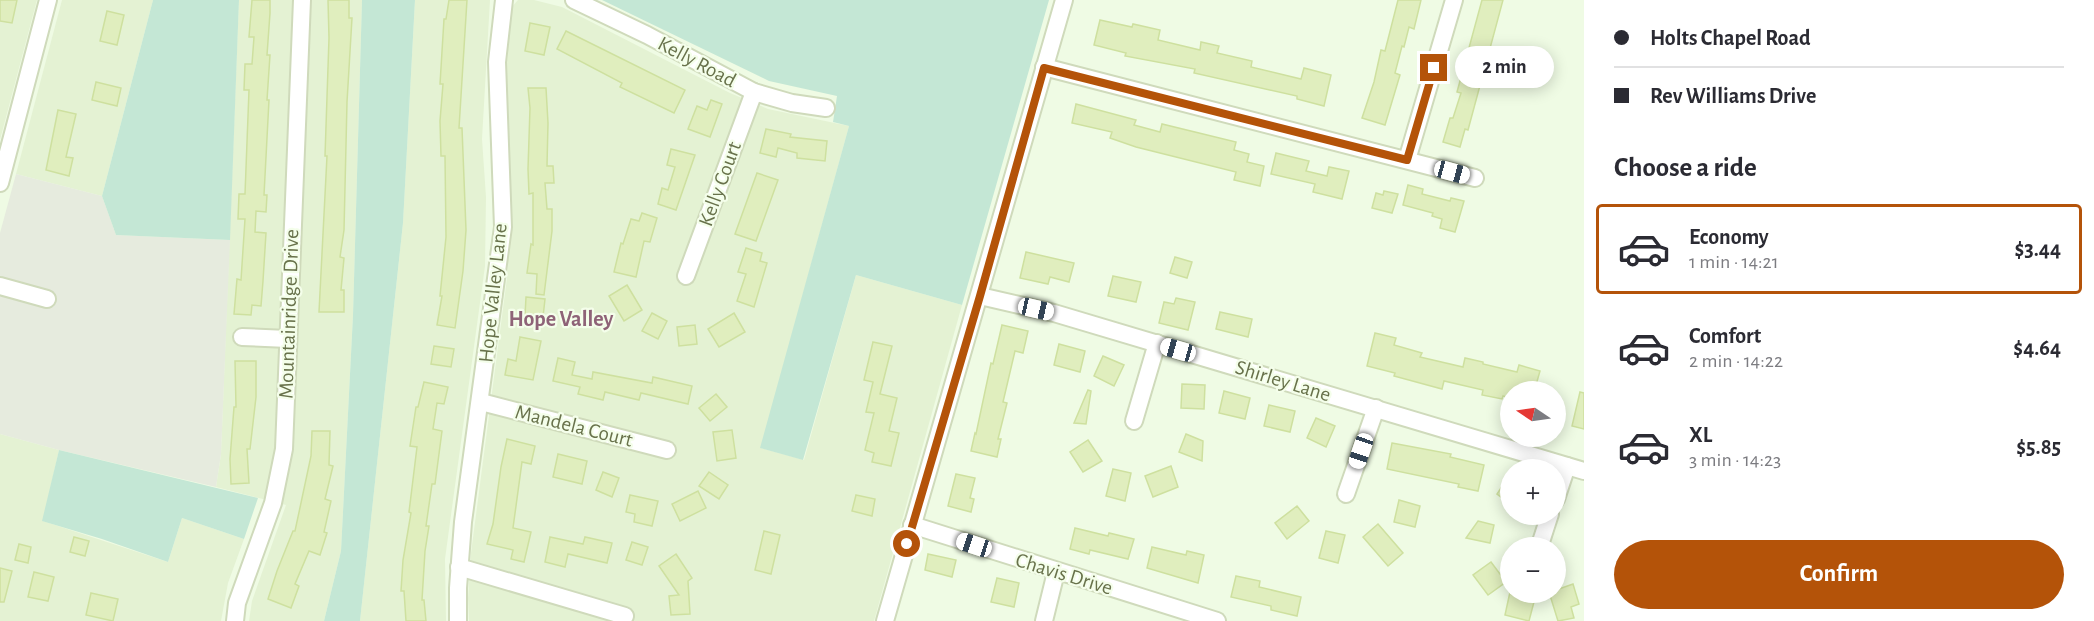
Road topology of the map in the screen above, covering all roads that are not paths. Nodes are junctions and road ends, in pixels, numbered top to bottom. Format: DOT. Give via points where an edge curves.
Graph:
graph roads {
  1 [pos="48,0"];
  2 [pos="302,0"];
  3 [pos="504,0"];
  4 [pos="573,0"];
  5 [pos="1064,0"];
  6 [pos="1454,0"];
  7 [pos="1044,68"];
  8 [pos="754,92"];
  9 [pos="826,108"];
  10 [pos="1407,160"];
  11 [pos="1474,178"];
  12 [pos="0,183"];
  13 [pos="686,276"];
  14 [pos="0,286"];
  15 [pos="980,296"];
  16 [pos="47,299"];
  17 [pos="242,337"];
  18 [pos="288,339"];
  19 [pos="1156,343"];
  20 [pos="481,402"];
  21 [pos="1376,408"];
  22 [pos="1134,421"];
  23 [pos="667,450"];
  24 [pos="1567,466"];
  25 [pos="1566,469"];
  26 [pos="1584,471"];
  27 [pos="1346,494"];
  28 [pos="912,525"];
  29 [pos="459,567"];
  30 [pos="1056,572"];
  31 [pos="625,616"];
  32 [pos="1213,620"];
  33 [pos="235,621"];
  34 [pos="458,621"];
  35 [pos="885,621"];
  36 [pos="1044,621"];
  1 -- 12 [label="street"];
  2 -- 18 [label="street, Mountainridge Drive"];
  3 -- 20 [label="street, Hope Valley Lane" via="497,62 503,227"];
  4 -- 8 [label="street, Kelly Road"];
  5 -- 7 [label="street"];
  6 -- 10 [label="street"];
  7 -- 10 [label="street"];
  7 -- 15 [label="street"];
  8 -- 9 [label="street, Kelly Road"];
  8 -- 13 [label="street, Kelly Court"];
  10 -- 11 [label="street"];
  14 -- 16 [label="street"];
  15 -- 19 [label="street, Shirley Lane"];
  15 -- 28 [label="street"];
  17 -- 18 [label="street"];
  18 -- 33 [label="street, Mountainridge Drive" via="280,473 237,603"];
  19 -- 21 [label="street, Shirley Lane"];
  19 -- 22 [label="street"];
  20 -- 23 [label="street, Mandela Court"];
  20 -- 29 [label="street, Hope Valley Lane"];
  21 -- 24 [label="street, Shirley Lane"];
  21 -- 27 [label="street"];
  24 -- 25 [label="street"];
  24 -- 26 [label="street, Shirley Lane"];
  28 -- 30 [label="street, Chavis Drive"];
  28 -- 35 [label="street"];
  29 -- 31 [label="street"];
  29 -- 34 [label="street, Hope Valley Lane"];
  30 -- 32 [label="street, Chavis Drive"];
  30 -- 36 [label="street"];
}
